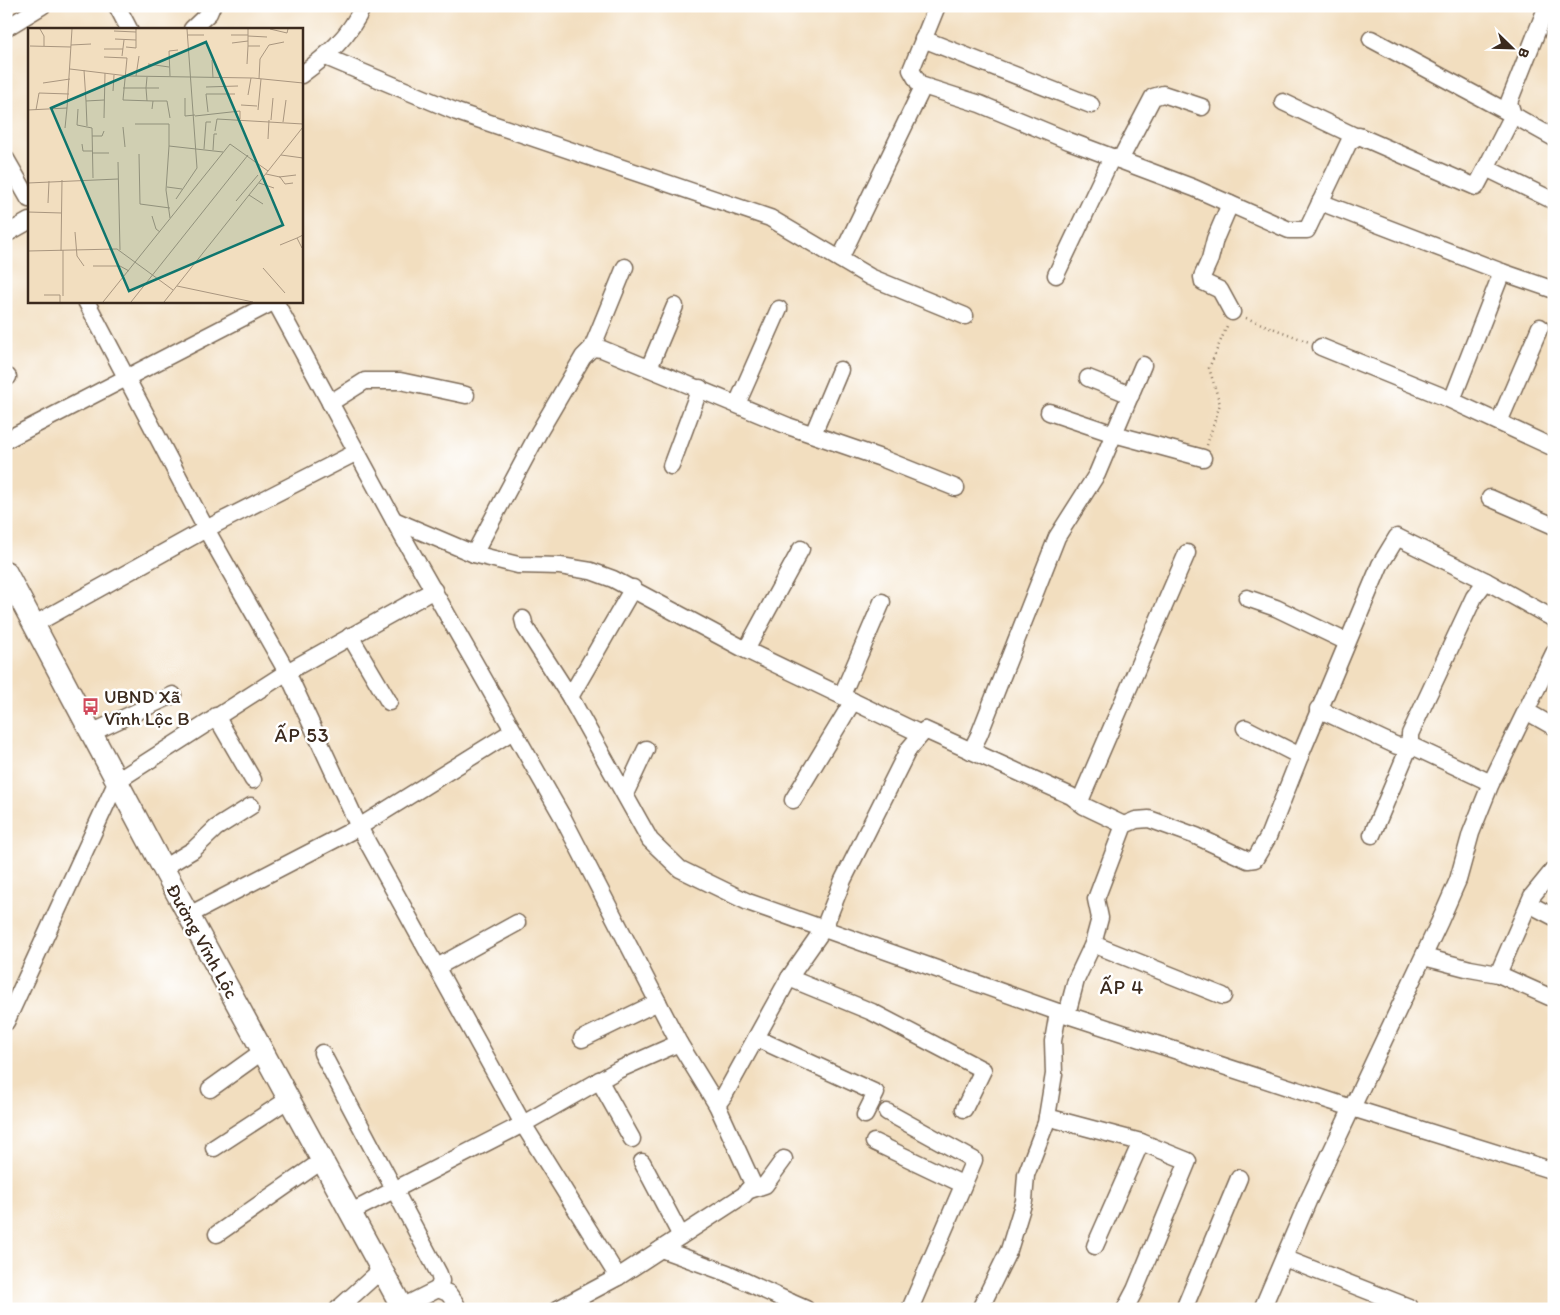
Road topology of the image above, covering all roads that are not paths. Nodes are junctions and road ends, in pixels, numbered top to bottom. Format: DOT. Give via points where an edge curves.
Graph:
graph roads {
  1 [pos="42,6"];
  2 [pos="117,6"];
  3 [pos="212,6"];
  4 [pos="363,6"];
  5 [pos="937,6"];
  6 [pos="1546,6"];
  7 [pos="22,11"];
  8 [pos="6,28"];
  9 [pos="128,28"];
  10 [pos="193,28"];
  11 [pos="923,39"];
  12 [pos="1371,39"];
  13 [pos="326,57"];
  14 [pos="302,73"];
  15 [pos="920,85"];
  16 [pos="1283,102"];
  17 [pos="1091,105"];
  18 [pos="1202,107"];
  19 [pos="1513,115"];
  20 [pos="1357,137"];
  21 [pos="1554,138"];
  22 [pos="1116,159"];
  23 [pos="6,160"];
  24 [pos="1486,168"];
  25 [pos="28,197"];
  26 [pos="1554,201"];
  27 [pos="1320,202"];
  28 [pos="1230,204"];
  29 [pos="28,221"];
  30 [pos="6,234"];
  31 [pos="840,259"];
  32 [pos="625,266"];
  33 [pos="1502,272"];
  34 [pos="1056,275"];
  35 [pos="1554,290"];
  36 [pos="87,302"];
  37 [pos="273,302"];
  38 [pos="276,302"];
  39 [pos="675,306"];
  40 [pos="780,309"];
  41 [pos="1232,312"];
  42 [pos="965,316"];
  43 [pos="1540,326"];
  44 [pos="1321,347"];
  45 [pos="592,348"];
  46 [pos="1143,365"];
  47 [pos="649,368"];
  48 [pos="840,370"];
  49 [pos="128,377"];
  50 [pos="1088,378"];
  51 [pos="700,388"];
  52 [pos="466,395"];
  53 [pos="1131,395"];
  54 [pos="1452,400"];
  55 [pos="330,403"];
  56 [pos="738,404"];
  57 [pos="1049,412"];
  58 [pos="1499,422"];
  59 [pos="813,434"];
  60 [pos="1114,434"];
  61 [pos="6,440"];
  62 [pos="1554,448"];
  63 [pos="357,452"];
  64 [pos="1203,458"];
  65 [pos="671,466"];
  66 [pos="956,488"];
  67 [pos="1490,498"];
  68 [pos="394,520"];
  69 [pos="1554,526"];
  70 [pos="206,529"];
  71 [pos="801,549"];
  72 [pos="1186,553"];
  73 [pos="474,554"];
  74 [pos="6,572"];
  75 [pos="1486,581"];
  76 [pos="633,588"];
  77 [pos="434,590"];
  78 [pos="1247,598"];
  79 [pos="882,602"];
  80 [pos="523,618"];
  81 [pos="1554,618"];
  82 [pos="34,624"];
  83 [pos="350,636"];
  84 [pos="1347,642"];
  85 [pos="746,650"];
  86 [pos="1554,653"];
  87 [pos="287,672"];
  88 [pos="173,695"];
  89 [pos="570,697"];
  90 [pos="848,698"];
  91 [pos="389,702"];
  92 [pos="1318,710"];
  93 [pos="1526,711"];
  94 [pos="216,716"];
  95 [pos="1554,727"];
  96 [pos="1245,728"];
  97 [pos="513,730"];
  98 [pos="93,732"];
  99 [pos="921,734"];
  100 [pos="1410,745"];
  101 [pos="646,749"];
  102 [pos="971,751"];
  103 [pos="1300,756"];
  104 [pos="253,780"];
  105 [pos="118,781"];
  106 [pos="1491,783"];
  107 [pos="625,794"];
  108 [pos="793,800"];
  109 [pos="1080,801"];
  110 [pos="251,806"];
  111 [pos="1124,824"];
  112 [pos="359,827"];
  113 [pos="1372,835"];
  114 [pos="163,868"];
  115 [pos="1554,869"];
  116 [pos="1529,904"];
  117 [pos="189,915"];
  118 [pos="1554,917"];
  119 [pos="516,923"];
  120 [pos="824,928"];
  121 [pos="1093,944"];
  122 [pos="1424,956"];
  123 [pos="437,968"];
  124 [pos="1498,974"];
  125 [pos="789,978"];
  126 [pos="1223,996"];
  127 [pos="1554,999"];
  128 [pos="658,1002"];
  129 [pos="1062,1013"];
  130 [pos="6,1022"];
  131 [pos="756,1038"];
  132 [pos="582,1039"];
  133 [pos="679,1043"];
  134 [pos="262,1051"];
  135 [pos="322,1053"];
  136 [pos="599,1080"];
  137 [pos="210,1089"];
  138 [pos="289,1099"];
  139 [pos="717,1105"];
  140 [pos="1352,1108"];
  141 [pos="964,1109"];
  142 [pos="887,1112"];
  143 [pos="865,1115"];
  144 [pos="1047,1117"];
  145 [pos="523,1124"];
  146 [pos="632,1139"];
  147 [pos="874,1142"];
  148 [pos="1141,1142"];
  149 [pos="214,1148"];
  150 [pos="784,1159"];
  151 [pos="323,1160"];
  152 [pos="642,1162"];
  153 [pos="1554,1171"];
  154 [pos="1239,1178"];
  155 [pos="962,1184"];
  156 [pos="395,1190"];
  157 [pos="747,1191"];
  158 [pos="351,1212"];
  159 [pos="217,1234"];
  160 [pos="680,1236"];
  161 [pos="1095,1246"];
  162 [pos="661,1249"];
  163 [pos="1284,1258"];
  164 [pos="381,1270"];
  165 [pos="618,1277"];
  166 [pos="438,1289"];
  167 [pos="456,1304"];
  168 [pos="788,1305"];
  169 [pos="1409,1307"];
  170 [pos="402,1308"];
  171 [pos="338,1309"];
  172 [pos="558,1309"];
  173 [pos="806,1309"];
  174 [pos="910,1309"];
  175 [pos="980,1309"];
  176 [pos="1125,1309"];
  177 [pos="1184,1309"];
  178 [pos="1262,1309"];
  1 -- 7 [label="street"];
  2 -- 9 [label="street"];
  3 -- 10 [label="street"];
  4 -- 13 [label="street" via="343,39"];
  5 -- 11 [label="street"];
  6 -- 19 [label="street" via="1509,102"];
  7 -- 8 [label="street"];
  11 -- 15 [label="street" via="911,70"];
  11 -- 17 [label="street"];
  12 -- 19 [label="street"];
  13 -- 14 [label="street"];
  13 -- 31 [label="street" via="458,112 770,218"];
  15 -- 22 [label="street" via="980,104"];
  15 -- 31 [label="street" via="922,89"];
  16 -- 20 [label="street"];
  18 -- 22 [label="street" via="1163,94 1153,97"];
  19 -- 21 [label="street"];
  19 -- 24 [label="street"];
  20 -- 24 [label="street" via="1476,187"];
  20 -- 27 [label="street" via="1349,142"];
  22 -- 28 [label="street"];
  22 -- 34 [label="street"];
  23 -- 25 [label="street"];
  24 -- 26 [label="street"];
  27 -- 28 [label="street" via="1307,230 1289,230"];
  27 -- 33 [label="street"];
  28 -- 41 [label="street" via="1202,277 1203,282 1220,290"];
  29 -- 30 [label="street"];
  31 -- 42 [label="street" via="870,277"];
  32 -- 45 [label="street"];
  33 -- 35 [label="street"];
  33 -- 54 [label="street"];
  36 -- 49 [label="street"];
  37 -- 49 [label="street"];
  38 -- 55 [label="street"];
  39 -- 47 [label="street"];
  40 -- 56 [label="street"];
  43 -- 58 [label="street"];
  44 -- 54 [label="street"];
  45 -- 47 [label="street"];
  45 -- 73 [label="street" via="582,357 539,432"];
  46 -- 53 [label="street"];
  47 -- 51 [label="street"];
  48 -- 59 [label="street"];
  49 -- 61 [label="street"];
  49 -- 70 [label="street"];
  50 -- 53 [label="street"];
  51 -- 56 [label="street"];
  51 -- 65 [label="street"];
  52 -- 55 [label="street" via="400,381 365,381"];
  53 -- 60 [label="street"];
  54 -- 58 [label="street"];
  55 -- 63 [label="street"];
  56 -- 59 [label="street"];
  57 -- 60 [label="street"];
  58 -- 62 [label="street"];
  59 -- 66 [label="street"];
  60 -- 64 [label="street"];
  60 -- 102 [label="street" via="1097,474 1057,537"];
  63 -- 68 [label="street"];
  63 -- 70 [label="street"];
  67 -- 69 [label="street"];
  68 -- 73 [label="street"];
  68 -- 77 [label="street"];
  70 -- 82 [label="street"];
  70 -- 87 [label="street"];
  71 -- 85 [label="street"];
  72 -- 109 [label="street"];
  73 -- 76 [label="street" via="518,565 590,571"];
  74 -- 82 [label="main road, Đường Vĩnh Lộc"];
  75 -- 81 [label="street"];
  75 -- 84 [label="street" via="1397,537 1380,565"];
  75 -- 100 [label="street" via="1474,597 1437,674 1410,734"];
  76 -- 85 [label="street"];
  76 -- 89 [label="street"];
  77 -- 83 [label="street"];
  77 -- 97 [label="street"];
  78 -- 84 [label="street" via="1276,608"];
  79 -- 90 [label="street"];
  80 -- 89 [label="street" via="525,627"];
  82 -- 98 [label="main road, Đường Vĩnh Lộc"];
  83 -- 87 [label="street"];
  83 -- 91 [label="street"];
  84 -- 92 [label="street"];
  85 -- 90 [label="street"];
  86 -- 93 [label="street"];
  87 -- 94 [label="street"];
  87 -- 112 [label="street"];
  88 -- 98 [label="street"];
  89 -- 107 [label="street"];
  90 -- 99 [label="street"];
  90 -- 108 [label="street"];
  92 -- 100 [label="street" via="1397,746"];
  92 -- 103 [label="street"];
  93 -- 95 [label="street"];
  93 -- 106 [label="street"];
  94 -- 104 [label="street"];
  94 -- 105 [label="street"];
  96 -- 103 [label="street"];
  97 -- 112 [label="street"];
  97 -- 128 [label="street" via="562,816"];
  98 -- 105 [label="main road, Đường Vĩnh Lộc"];
  99 -- 102 [label="street" via="925,730"];
  99 -- 120 [label="street" via="908,750 843,880"];
  100 -- 106 [label="street"];
  100 -- 113 [label="street"];
  101 -- 107 [label="street"];
  102 -- 109 [label="street"];
  103 -- 111 [label="street" via="1268,837 1255,859 1248,860 1149,818"];
  105 -- 114 [label="main road, Đường Vĩnh Lộc"];
  105 -- 130 [label="street"];
  106 -- 122 [label="street" via="1471,834 1458,880"];
  107 -- 120 [label="street" via="650,840 680,868 748,902"];
  109 -- 111 [label="street" via="1084,806"];
  110 -- 114 [label="street" via="216,828 193,850"];
  111 -- 121 [label="street" via="1096,899 1100,918"];
  112 -- 117 [label="street"];
  112 -- 123 [label="street"];
  114 -- 117 [label="main road, Đường Vĩnh Lộc"];
  115 -- 116 [label="street"];
  116 -- 118 [label="street"];
  116 -- 124 [label="street"];
  117 -- 134 [label="main road, Đường Vĩnh Lộc"];
  119 -- 123 [label="street"];
  120 -- 125 [label="street"];
  120 -- 129 [label="street"];
  121 -- 126 [label="street"];
  121 -- 129 [label="street"];
  122 -- 124 [label="street"];
  122 -- 140 [label="street"];
  123 -- 145 [label="street"];
  124 -- 127 [label="street"];
  125 -- 131 [label="street"];
  125 -- 141 [label="street" via="872,1012 983,1070"];
  128 -- 132 [label="street"];
  128 -- 133 [label="street"];
  129 -- 140 [label="street"];
  129 -- 144 [label="street" via="1052,1041 1054,1074"];
  131 -- 139 [label="street"];
  131 -- 143 [label="street" via="876,1093"];
  133 -- 136 [label="street"];
  133 -- 139 [label="street"];
  134 -- 137 [label="street"];
  134 -- 138 [label="main road, Đường Vĩnh Lộc"];
  135 -- 156 [label="street"];
  136 -- 145 [label="street"];
  136 -- 146 [label="street"];
  138 -- 149 [label="street"];
  138 -- 151 [label="main road, Đường Vĩnh Lộc"];
  139 -- 157 [label="street" via="753,1184"];
  140 -- 153 [label="street"];
  140 -- 163 [label="street"];
  142 -- 155 [label="street" via="974,1160"];
  144 -- 148 [label="street"];
  144 -- 175 [label="street" via="1026,1175 1024,1201 1009,1250"];
  145 -- 156 [label="street"];
  145 -- 165 [label="street"];
  147 -- 155 [label="street"];
  148 -- 161 [label="street"];
  148 -- 176 [label="street" via="1188,1161"];
  150 -- 157 [label="street" via="765,1185"];
  151 -- 158 [label="main road, Đường Vĩnh Lộc"];
  151 -- 159 [label="street"];
  152 -- 160 [label="street"];
  154 -- 177 [label="street"];
  155 -- 174 [label="street"];
  156 -- 158 [label="street"];
  156 -- 166 [label="street" via="439,1274"];
  157 -- 160 [label="street"];
  158 -- 164 [label="main road, Đường Vĩnh Lộc"];
  160 -- 162 [label="street"];
  162 -- 165 [label="street"];
  162 -- 168 [label="street" via="727,1273"];
  163 -- 169 [label="street"];
  163 -- 178 [label="street"];
  164 -- 170 [label="main road, Đường Vĩnh Lộc"];
  164 -- 171 [label="street"];
  165 -- 172 [label="street"];
  166 -- 167 [label="street" via="448,1293"];
  166 -- 170 [label="street"];
  168 -- 173 [label="street"];
}
